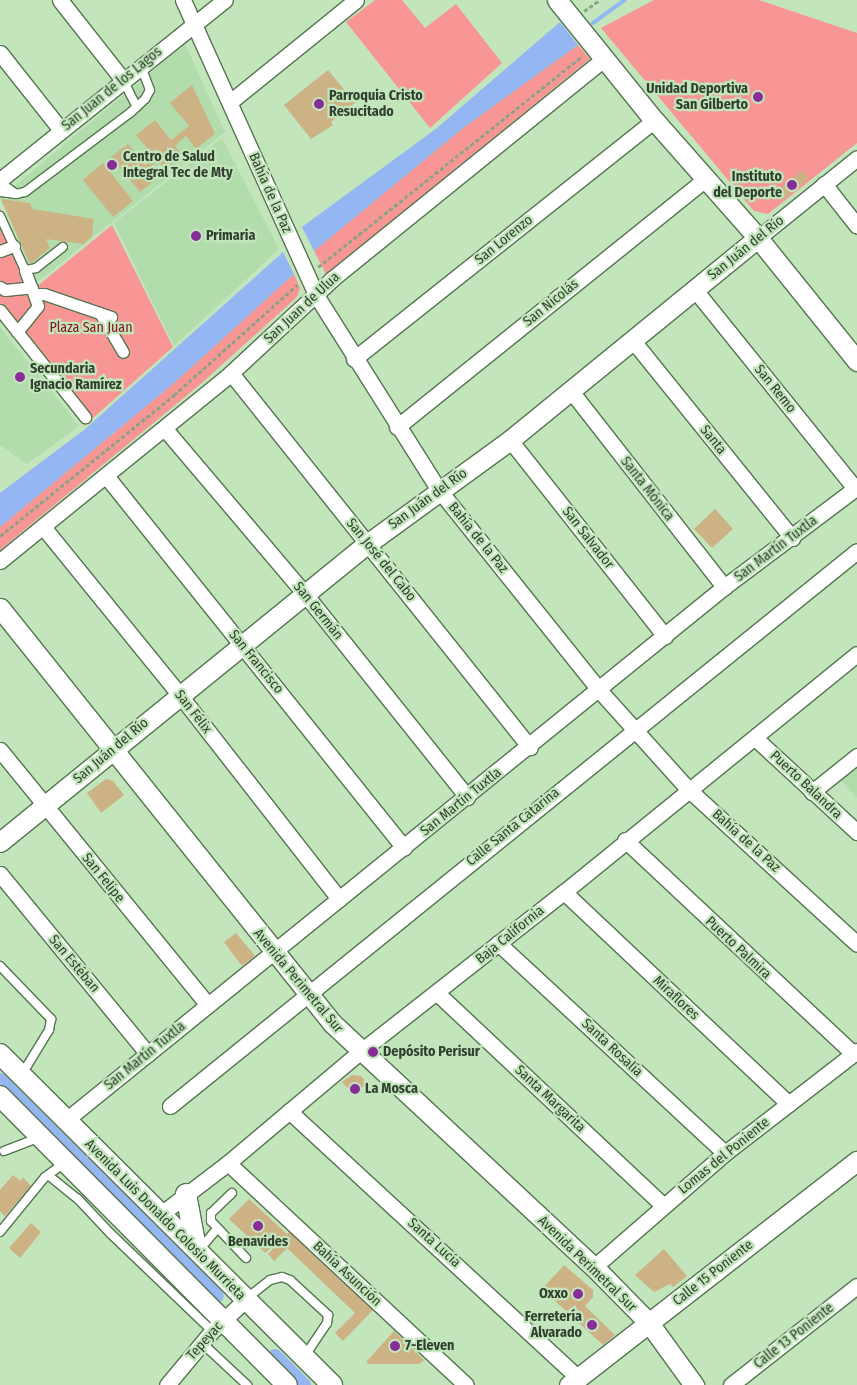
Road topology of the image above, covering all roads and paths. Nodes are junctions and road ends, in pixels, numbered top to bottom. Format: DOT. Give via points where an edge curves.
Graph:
graph roads {
  1 [pos="60,0"];
  2 [pos="183,0"];
  3 [pos="225,0"];
  4 [pos="356,0"];
  5 [pos="557,0"];
  6 [pos="194,24"];
  7 [pos="0,53"];
  8 [pos="599,63"];
  9 [pos="141,66"];
  10 [pos="123,80"];
  11 [pos="230,102"];
  12 [pos="137,107"];
  13 [pos="654,120"];
  14 [pos="61,130"];
  15 [pos="857,158"];
  16 [pos="706,179"];
  17 [pos="0,181"];
  18 [pos="824,184"];
  19 [pos="0,192"];
  20 [pos="16,194"];
  21 [pos="0,216"];
  22 [pos="857,226"];
  23 [pos="758,238"];
  24 [pos="14,246"];
  25 [pos="63,247"];
  26 [pos="0,251"];
  27 [pos="25,270"];
  28 [pos="307,275"];
  29 [pos="0,287"];
  30 [pos="33,290"];
  31 [pos="695,290"];
  32 [pos="316,295"];
  33 [pos="0,310"];
  34 [pos="17,332"];
  35 [pos="634,342"];
  36 [pos="123,352"];
  37 [pos="354,359"];
  38 [pos="857,361"];
  39 [pos="231,373"];
  40 [pos="571,391"];
  41 [pos="85,416"];
  42 [pos="397,427"];
  43 [pos="165,429"];
  44 [pos="510,440"];
  45 [pos="107,477"];
  46 [pos="856,488"];
  47 [pos="439,490"];
  48 [pos="44,528"];
  49 [pos="0,536"];
  50 [pos="792,538"];
  51 [pos="368,544"];
  52 [pos="857,550"];
  53 [pos="0,561"];
  54 [pos="724,587"];
  55 [pos="304,594"];
  56 [pos="0,608"];
  57 [pos="665,636"];
  58 [pos="243,645"];
  59 [pos="857,654"];
  60 [pos="600,690"];
  61 [pos="179,694"];
  62 [pos="635,729"];
  63 [pos="754,738"];
  64 [pos="530,747"];
  65 [pos="0,750"];
  66 [pos="113,750"];
  67 [pos="857,756"];
  68 [pos="688,788"];
  69 [pos="812,792"];
  70 [pos="467,797"];
  71 [pos="45,807"];
  72 [pos="857,832"];
  73 [pos="625,840"];
  74 [pos="0,842"];
  75 [pos="404,848"];
  76 [pos="0,874"];
  77 [pos="564,892"];
  78 [pos="339,899"];
  79 [pos="498,943"];
  80 [pos="857,944"];
  81 [pos="274,954"];
  82 [pos="0,966"];
  83 [pos="307,992"];
  84 [pos="437,993"];
  85 [pos="208,1005"];
  86 [pos="361,1051"];
  87 [pos="855,1052"];
  88 [pos="0,1054"];
  89 [pos="148,1054"];
  90 [pos="21,1076"];
  91 [pos="0,1096"];
  92 [pos="789,1104"];
  93 [pos="170,1106"];
  94 [pos="288,1111"];
  95 [pos="66,1120"];
  96 [pos="42,1137"];
  97 [pos="4,1151"];
  98 [pos="725,1153"];
  99 [pos="857,1161"];
  100 [pos="66,1162"];
  101 [pos="228,1163"];
  102 [pos="48,1175"];
  103 [pos="232,1193"];
  104 [pos="186,1194"];
  105 [pos="663,1205"];
  106 [pos="161,1214"];
  107 [pos="217,1229"];
  108 [pos="0,1232"];
  109 [pos="197,1249"];
  110 [pos="246,1258"];
  111 [pos="594,1267"];
  112 [pos="857,1286"];
  113 [pos="245,1300"];
  114 [pos="649,1323"];
  115 [pos="217,1326"];
  116 [pos="202,1342"];
  117 [pos="304,1358"];
  118 [pos="573,1381"];
  119 [pos="167,1385"];
  120 [pos="246,1385"];
  121 [pos="287,1385"];
  122 [pos="332,1385"];
  123 [pos="466,1385"];
  124 [pos="694,1385"];
  125 [pos="731,1385"];
  1 -- 10 [label="street"];
  2 -- 6 [label="street, Bahía de la Paz"];
  3 -- 6 [label="street, San Juan de los Lagos"];
  4 -- 11 [label="street"];
  5 -- 8 [label="street"];
  6 -- 9 [label="street, San Juan de los Lagos"];
  6 -- 11 [label="street, Bahía de la Paz"];
  7 -- 14 [label="street"];
  8 -- 13 [label="street"];
  8 -- 28 [label="path" via="581,55"];
  8 -- 32 [label="street, San Juan de Ulua"];
  9 -- 10 [label="street, San Juan de los Lagos"];
  9 -- 12 [label="lane" via="150,90"];
  10 -- 12 [label="lane"];
  10 -- 14 [label="street, San Juan de los Lagos"];
  11 -- 28 [label="street, Bahía de la Paz"];
  12 -- 20 [label="lane" via="25,192"];
  13 -- 16 [label="street"];
  13 -- 37 [label="street, San Lorenzo"];
  14 -- 17 [label="street, San Juan de los Lagos"];
  15 -- 18 [label="street, San Juán del Río"];
  16 -- 23 [label="street"];
  16 -- 42 [label="street, San Nicolás"];
  17 -- 20 [label="lane"];
  18 -- 22 [label="street"];
  18 -- 23 [label="street, San Juán del Río"];
  19 -- 20 [label="lane"];
  21 -- 24 [label="lane"];
  23 -- 31 [label="street, San Juán del Río"];
  23 -- 38 [label="street"];
  24 -- 26 [label="street"];
  24 -- 27 [label="lane"];
  25 -- 27 [label="lane" via="36,268"];
  27 -- 30 [label="street"];
  28 -- 32 [label="street, Bahía de la Paz"];
  28 -- 49 [label="path" via="174,395"];
  29 -- 30 [label="street" via="5,290"];
  30 -- 34 [label="street" via="38,306"];
  30 -- 36 [label="street" via="106,315"];
  31 -- 35 [label="street, San Juán del Río"];
  31 -- 46 [label="street, San Remo"];
  32 -- 37 [label="street, Bahía de la Paz"];
  32 -- 39 [label="street, San Juan de Ulua"];
  33 -- 34 [label="street"];
  34 -- 41 [label="street"];
  35 -- 40 [label="street, San Juán del Río"];
  35 -- 50 [label="street, Santa"];
  37 -- 42 [label="street, Bahía de la Paz"];
  39 -- 43 [label="street, San Juan de Ulua"];
  39 -- 51 [label="street, San José del Cabo"];
  40 -- 44 [label="street, San Juán del Río"];
  40 -- 54 [label="street, Santa Mónica"];
  42 -- 47 [label="street, Bahía de la Paz"];
  43 -- 45 [label="street, San Juan de Ulua"];
  43 -- 55 [label="street, San Germán"];
  44 -- 47 [label="street, San Juán del Río"];
  44 -- 57 [label="street, San Salvador"];
  45 -- 48 [label="street, San Juan de Ulua"];
  45 -- 58 [label="street, San Francisco"];
  46 -- 50 [label="street, San Martín Tuxtla"];
  47 -- 51 [label="street, San Juán del Río"];
  47 -- 60 [label="street, Bahía de la Paz"];
  48 -- 53 [label="street, San Juan de Ulua"];
  48 -- 61 [label="street, San Félix"];
  50 -- 54 [label="street, San Martín Tuxtla"];
  51 -- 55 [label="street, San Juán del Río"];
  51 -- 64 [label="street, San José del Cabo"];
  52 -- 62 [label="street, Calle Santa Catarina"];
  54 -- 57 [label="street, San Martín Tuxtla"];
  55 -- 58 [label="street, San Juán del Río"];
  55 -- 70 [label="street, San Germán"];
  56 -- 66 [label="street, Avenida Perimetral Sur"];
  57 -- 60 [label="street, San Martín Tuxtla"];
  58 -- 61 [label="street, San Juán del Río"];
  58 -- 75 [label="street, San Francisco"];
  59 -- 63 [label="street, Baja California"];
  60 -- 62 [label="street, Bahía de la Paz"];
  60 -- 64 [label="street, San Martín Tuxtla"];
  61 -- 66 [label="street, San Juán del Río"];
  61 -- 78 [label="street, San Félix"];
  62 -- 68 [label="street, Bahía de la Paz"];
  62 -- 83 [label="street, Calle Santa Catarina"];
  63 -- 68 [label="street, Baja California"];
  63 -- 69 [label="street, Puerto Balandra"];
  64 -- 70 [label="street, San Martín Tuxtla"];
  65 -- 71 [label="street, San Felipe"];
  66 -- 71 [label="street, San Juán del Río"];
  66 -- 81 [label="street, Avenida Perimetral Sur"];
  67 -- 69 [label="street"];
  68 -- 73 [label="street, Baja California"];
  68 -- 80 [label="street, Bahía de la Paz"];
  69 -- 72 [label="street, Puerto Balandra"];
  70 -- 75 [label="street, San Martín Tuxtla"];
  71 -- 74 [label="street, San Juán del Río"];
  71 -- 85 [label="street, San Felipe"];
  73 -- 77 [label="street, Baja California"];
  73 -- 87 [label="street, Puerto Palmira"];
  75 -- 78 [label="street, San Martín Tuxtla"];
  76 -- 89 [label="street, San Estéban"];
  77 -- 79 [label="street, Baja California"];
  77 -- 92 [label="street, Miraflores"];
  78 -- 81 [label="street, San Martín Tuxtla"];
  79 -- 84 [label="street, Baja California"];
  79 -- 98 [label="street, Santa Rosalía"];
  81 -- 83 [label="street, Avenida Perimetral Sur"];
  81 -- 85 [label="street, San Martín Tuxtla"];
  82 -- 90 [label="lane" via="51,1019 50,1030"];
  83 -- 86 [label="street, Avenida Perimetral Sur"];
  83 -- 93 [label="street, Calle Santa Catarina"];
  84 -- 86 [label="street, Baja California"];
  84 -- 105 [label="street, Santa Margarita"];
  85 -- 89 [label="street, San Martín Tuxtla"];
  86 -- 94 [label="street, Baja California"];
  86 -- 111 [label="street, Avenida Perimetral Sur"];
  87 -- 92 [label="street, Lomas del Poniente"];
  88 -- 90 [label="main road, Avenida Luis Donaldo Colosio Murrieta"];
  89 -- 95 [label="street, San Martín Tuxtla"];
  90 -- 95 [label="main road, Avenida Luis Donaldo Colosio Murrieta"];
  91 -- 96 [label="main road, Avenida Luis Donaldo Colosio Murrieta"];
  92 -- 98 [label="street, Lomas del Poniente"];
  94 -- 101 [label="street, Baja California"];
  94 -- 118 [label="street, Santa Lucía"];
  95 -- 106 [label="main road, Avenida Luis Donaldo Colosio Murrieta"];
  96 -- 97 [label="lane"];
  96 -- 100 [label="main road, Avenida Luis Donaldo Colosio Murrieta"];
  98 -- 105 [label="street, Lomas del Poniente"];
  99 -- 114 [label="street, Calle 15 Poniente"];
  100 -- 102 [label="lane"];
  100 -- 115 [label="main road, Avenida Luis Donaldo Colosio Murrieta"];
  101 -- 104 [label="street, Baja California"];
  101 -- 123 [label="street, Bahía Asunción"];
  102 -- 108 [label="lane"];
  102 -- 115 [label="lane"];
  103 -- 107 [label="lane" via="210,1215"];
  104 -- 106 [label="street, Baja California"];
  104 -- 109 [label="main road"];
  105 -- 111 [label="street, Lomas del Poniente"];
  106 -- 109 [label="main road, Avenida Luis Donaldo Colosio Murrieta"];
  107 -- 109 [label="lane"];
  107 -- 110 [label="lane"];
  109 -- 113 [label="main road, Avenida Luis Donaldo Colosio Murrieta"];
  111 -- 114 [label="street, Avenida Perimetral Sur"];
  112 -- 125 [label="street, Calle 13 Poniente"];
  113 -- 115 [label="street, Tepeyac"];
  113 -- 117 [label="main road, Avenida Luis Donaldo Colosio Murrieta"];
  113 -- 117 [label="lane" via="270,1280 282,1277 290,1280 328,1316 327,1324"];
  114 -- 118 [label="street, Calle 15 Poniente"];
  114 -- 124 [label="street, Avenida Perimetral Sur"];
  115 -- 116 [label="street, Tepeyac"];
  115 -- 121 [label="main road, Avenida Luis Donaldo Colosio Murrieta"];
  116 -- 119 [label="street, Tepeyac"];
  116 -- 120 [label="lane"];
  117 -- 122 [label="main road, Avenida Luis Donaldo Colosio Murrieta"];
}
